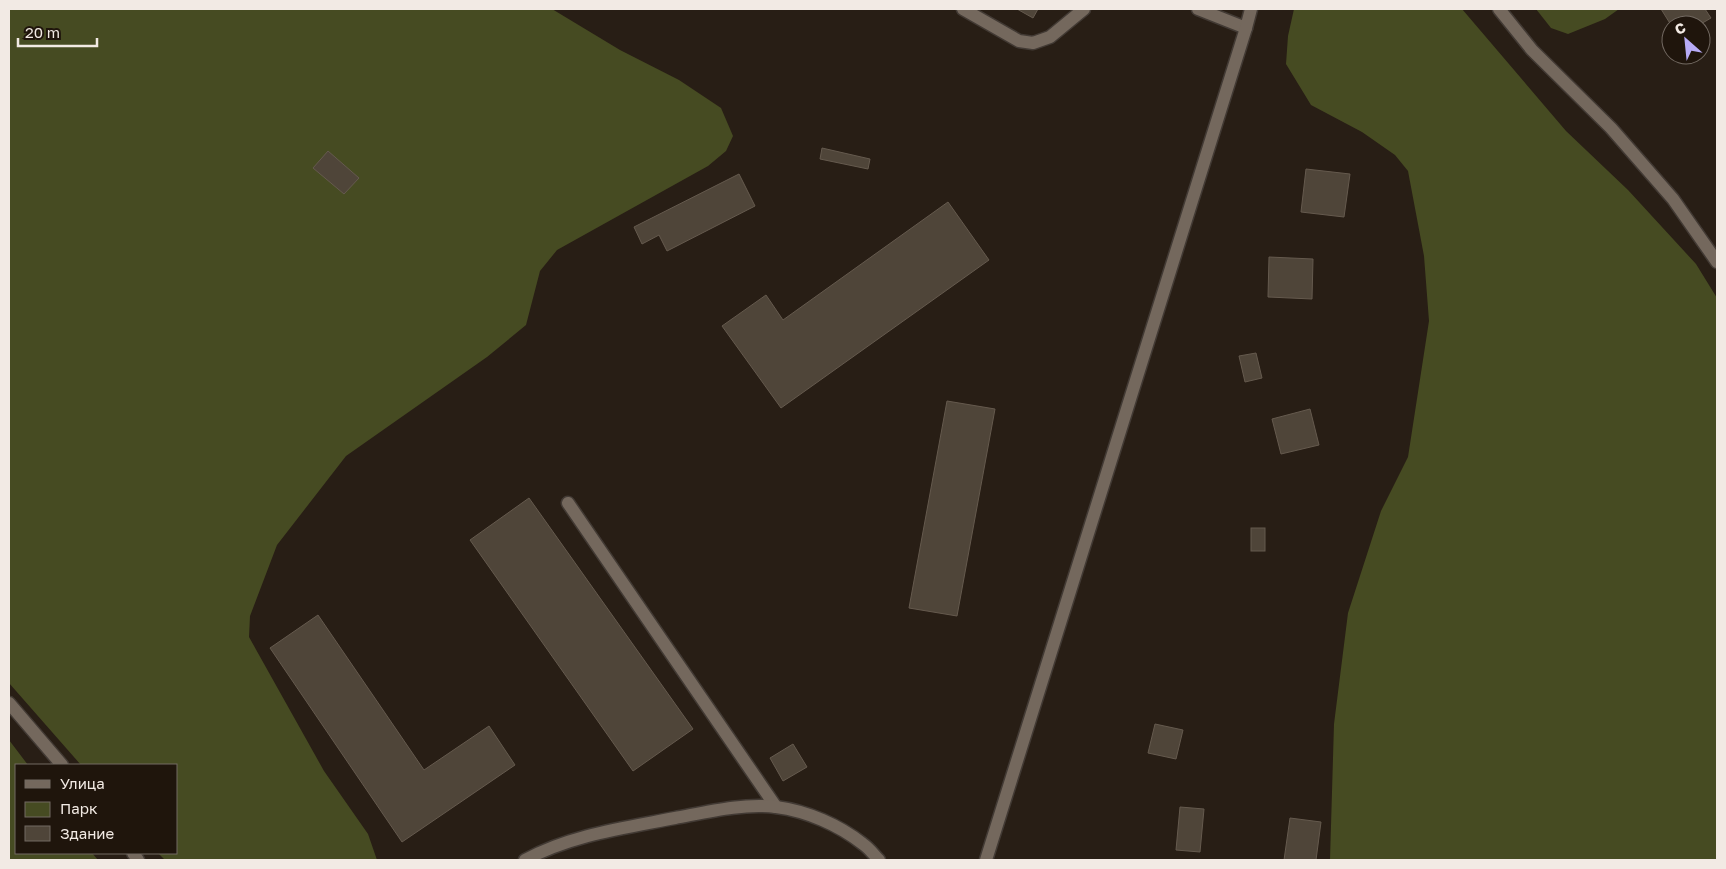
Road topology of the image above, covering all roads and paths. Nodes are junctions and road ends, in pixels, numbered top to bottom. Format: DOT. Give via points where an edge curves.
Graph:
graph roads {
  1 [pos="963,9"];
  2 [pos="1084,9"];
  3 [pos="1198,9"];
  4 [pos="1251,9"];
  5 [pos="1499,9"];
  6 [pos="1246,28"];
  7 [pos="1717,262"];
  8 [pos="568,503"];
  9 [pos="9,702"];
  10 [pos="61,764"];
  11 [pos="776,807"];
  12 [pos="525,860"];
  13 [pos="879,860"];
  14 [pos="986,860"];
  1 -- 2 [label="street" via="1019,41 1033,43 1050,37"];
  3 -- 6 [label="street"];
  4 -- 6 [label="street"];
  5 -- 7 [label="street" via="1532,50 1611,128 1661,185"];
  6 -- 14 [label="street"];
  8 -- 11 [label="street"];
  9 -- 10 [label="street"];
  11 -- 12 [label="street" via="740,807 612,830 569,841"];
  11 -- 13 [label="street" via="811,815 836,827 864,844"];
}
